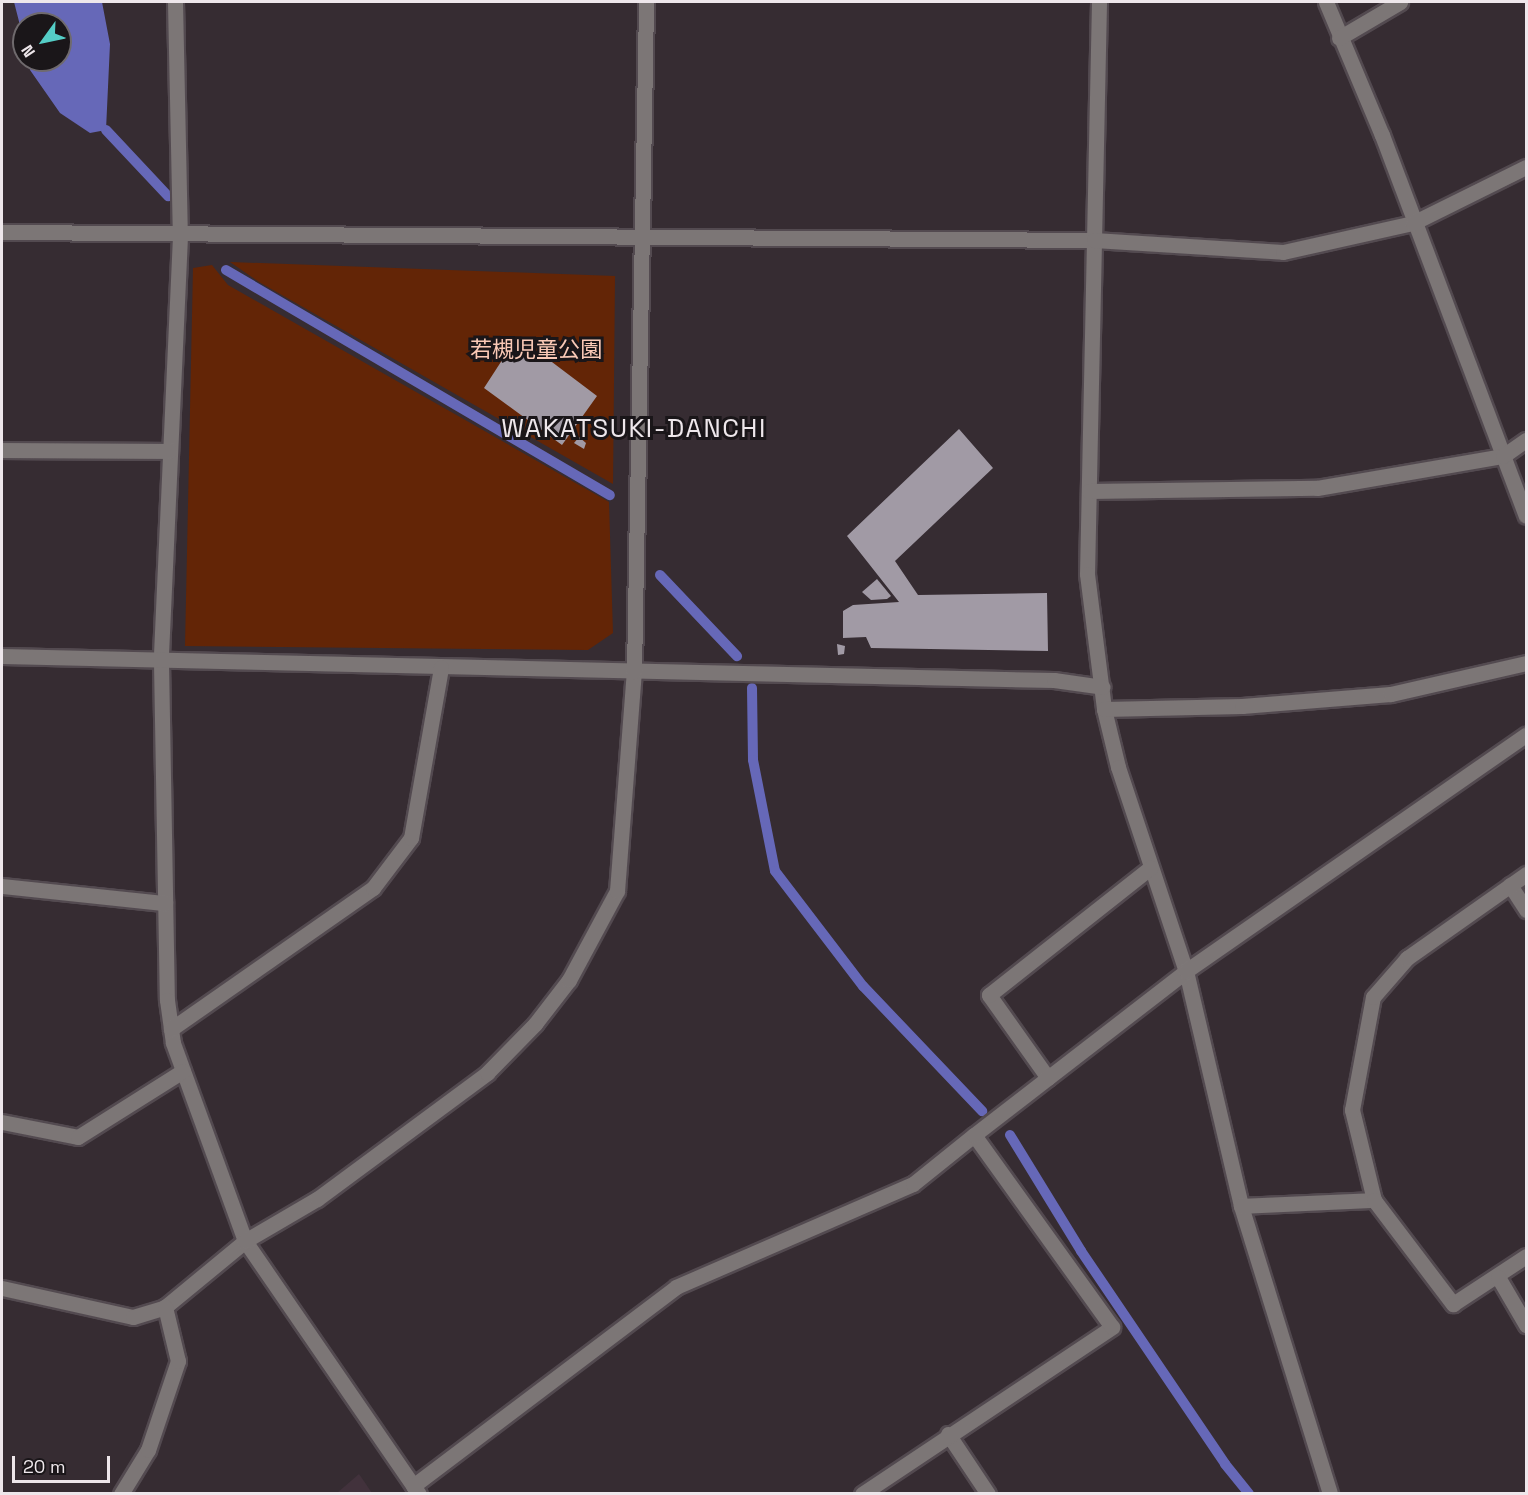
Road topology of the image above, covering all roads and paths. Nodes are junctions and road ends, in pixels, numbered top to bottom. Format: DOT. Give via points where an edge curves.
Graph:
graph roads {
  1 [pos="175,2"];
  2 [pos="646,2"];
  3 [pos="1099,2"];
  4 [pos="1326,2"];
  5 [pos="1400,2"];
  6 [pos="1339,38"];
  7 [pos="1527,167"];
  8 [pos="1413,223"];
  9 [pos="2,232"];
  10 [pos="640,234"];
  11 [pos="180,236"];
  12 [pos="1094,240"];
  13 [pos="1527,440"];
  14 [pos="2,450"];
  15 [pos="169,451"];
  16 [pos="1503,456"];
  17 [pos="1089,492"];
  18 [pos="1527,516"];
  19 [pos="2,656"];
  20 [pos="161,662"];
  21 [pos="1527,663"];
  22 [pos="441,668"];
  23 [pos="633,672"];
  24 [pos="1102,687"];
  25 [pos="1104,709"];
  26 [pos="1527,735"];
  27 [pos="1151,867"];
  28 [pos="1527,874"];
  29 [pos="1510,885"];
  30 [pos="2,886"];
  31 [pos="165,903"];
  32 [pos="1527,910"];
  33 [pos="1186,971"];
  34 [pos="171,1029"];
  35 [pos="183,1071"];
  36 [pos="1048,1078"];
  37 [pos="2,1122"];
  38 [pos="974,1135"];
  39 [pos="1374,1200"];
  40 [pos="1241,1206"];
  41 [pos="245,1241"];
  42 [pos="1527,1256"];
  43 [pos="1497,1277"];
  44 [pos="2,1288"];
  45 [pos="165,1307"];
  46 [pos="1527,1325"];
  47 [pos="948,1434"];
  48 [pos="416,1490"];
  49 [pos="121,1494"];
  50 [pos="862,1494"];
  51 [pos="988,1494"];
  52 [pos="1329,1494"];
  1 -- 11 [label="street"];
  2 -- 10 [label="street"];
  3 -- 12 [label="street"];
  4 -- 6 [label="street"];
  5 -- 6 [label="street"];
  6 -- 8 [label="street" via="1382,135"];
  7 -- 8 [label="street"];
  8 -- 12 [label="street" via="1283,252"];
  8 -- 16 [label="street"];
  9 -- 11 [label="street"];
  10 -- 11 [label="street"];
  10 -- 12 [label="street"];
  10 -- 23 [label="street"];
  11 -- 15 [label="street"];
  12 -- 17 [label="street"];
  13 -- 16 [label="street"];
  14 -- 15 [label="street"];
  15 -- 20 [label="street"];
  16 -- 17 [label="street" via="1317,489"];
  16 -- 18 [label="street"];
  17 -- 24 [label="street" via="1087,574"];
  19 -- 20 [label="street"];
  20 -- 22 [label="street"];
  20 -- 31 [label="street"];
  21 -- 25 [label="street" via="1391,694 1242,706"];
  22 -- 23 [label="street"];
  22 -- 34 [label="street" via="411,838 373,888"];
  23 -- 24 [label="street" via="1054,680"];
  23 -- 41 [label="street" via="616,891 569,980 535,1024 487,1073 335,1186"];
  24 -- 25 [label="street"];
  25 -- 27 [label="street" via="1118,767"];
  26 -- 33 [label="street"];
  27 -- 33 [label="street"];
  27 -- 36 [label="street" via="989,995"];
  28 -- 29 [label="street"];
  29 -- 32 [label="street"];
  29 -- 39 [label="street" via="1407,958 1373,996 1352,1110"];
  30 -- 31 [label="street"];
  31 -- 34 [label="street"];
  33 -- 36 [label="street"];
  33 -- 40 [label="street"];
  34 -- 35 [label="street"];
  35 -- 37 [label="street" via="78,1137"];
  35 -- 41 [label="street"];
  36 -- 38 [label="street"];
  38 -- 47 [label="street" via="1112,1327"];
  38 -- 48 [label="street" via="914,1184 676,1287"];
  39 -- 40 [label="street"];
  39 -- 43 [label="street" via="1453,1304"];
  40 -- 52 [label="street"];
  41 -- 45 [label="street"];
  41 -- 48 [label="street"];
  42 -- 43 [label="street"];
  43 -- 46 [label="street"];
  44 -- 45 [label="street" via="133,1317"];
  45 -- 49 [label="street" via="178,1361 148,1450"];
  47 -- 50 [label="street"];
  47 -- 51 [label="street"];
}
